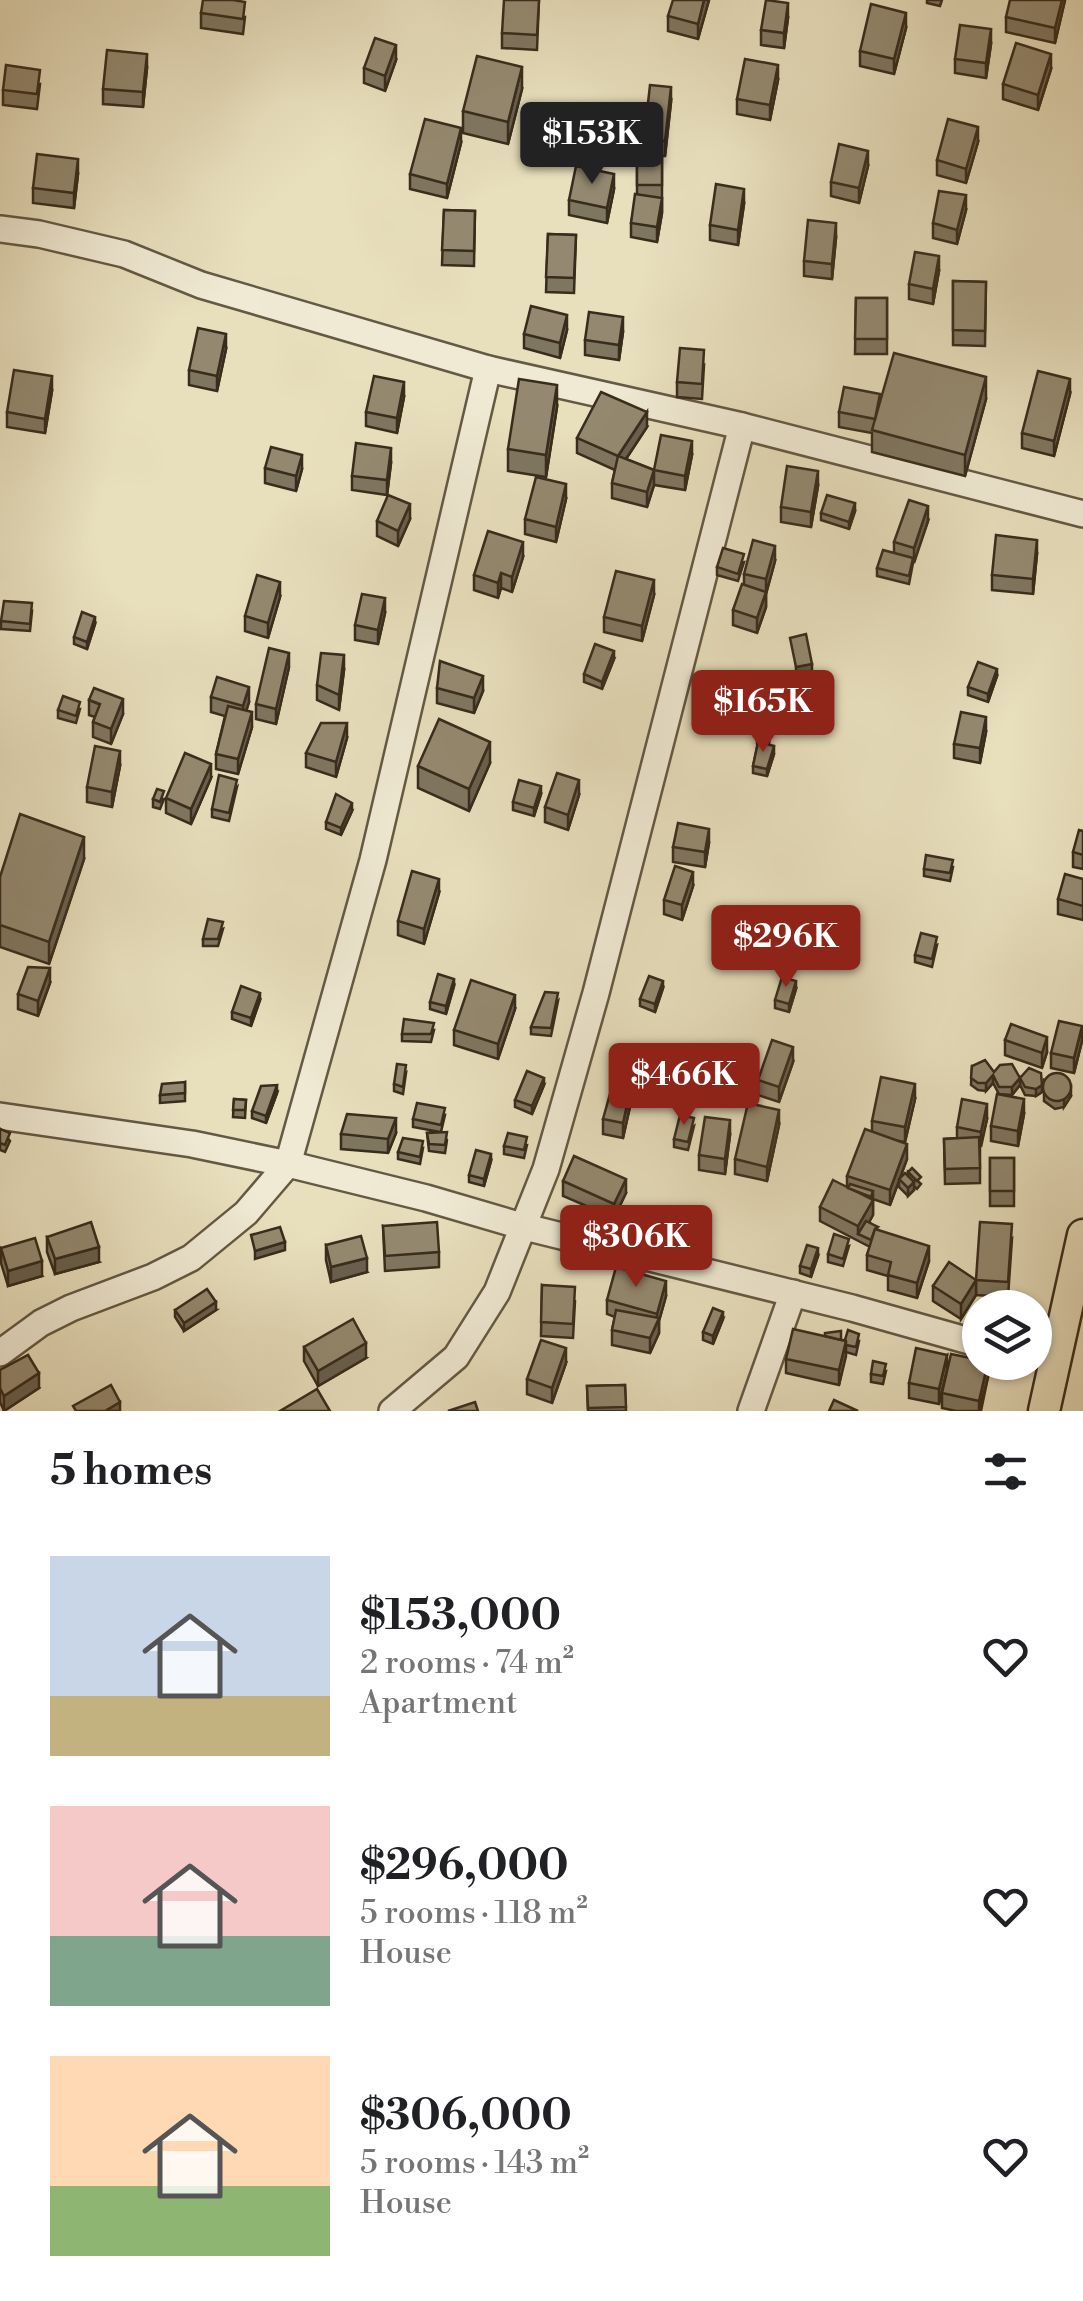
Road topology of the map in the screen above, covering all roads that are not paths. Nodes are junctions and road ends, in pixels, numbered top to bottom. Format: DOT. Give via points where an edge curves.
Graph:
graph roads {
  1 [pos="0,229"];
  2 [pos="488,369"];
  3 [pos="742,426"];
  4 [pos="1083,514"];
  5 [pos="0,1116"];
  6 [pos="288,1164"];
  7 [pos="525,1228"];
  8 [pos="1083,1235"];
  9 [pos="793,1293"];
  10 [pos="962,1339"];
  11 [pos="1052,1339"];
  12 [pos="0,1353"];
  13 [pos="1045,1380"];
  14 [pos="392,1411"];
  15 [pos="751,1411"];
  16 [pos="1044,1411"];
  1 -- 2 [label="street" via="124,254 202,286"];
  2 -- 3 [label="street"];
  2 -- 6 [label="street" via="373,860"];
  3 -- 4 [label="street"];
  3 -- 7 [label="street" via="596,993"];
  5 -- 6 [label="street"];
  6 -- 7 [label="street"];
  6 -- 12 [label="street" via="246,1212 191,1258 71,1308"];
  7 -- 9 [label="street"];
  7 -- 14 [label="street" via="497,1292 456,1358"];
  8 -- 11 [label="main road"];
  9 -- 10 [label="street"];
  9 -- 15 [label="street"];
  13 -- 16 [label="main road"];
}
